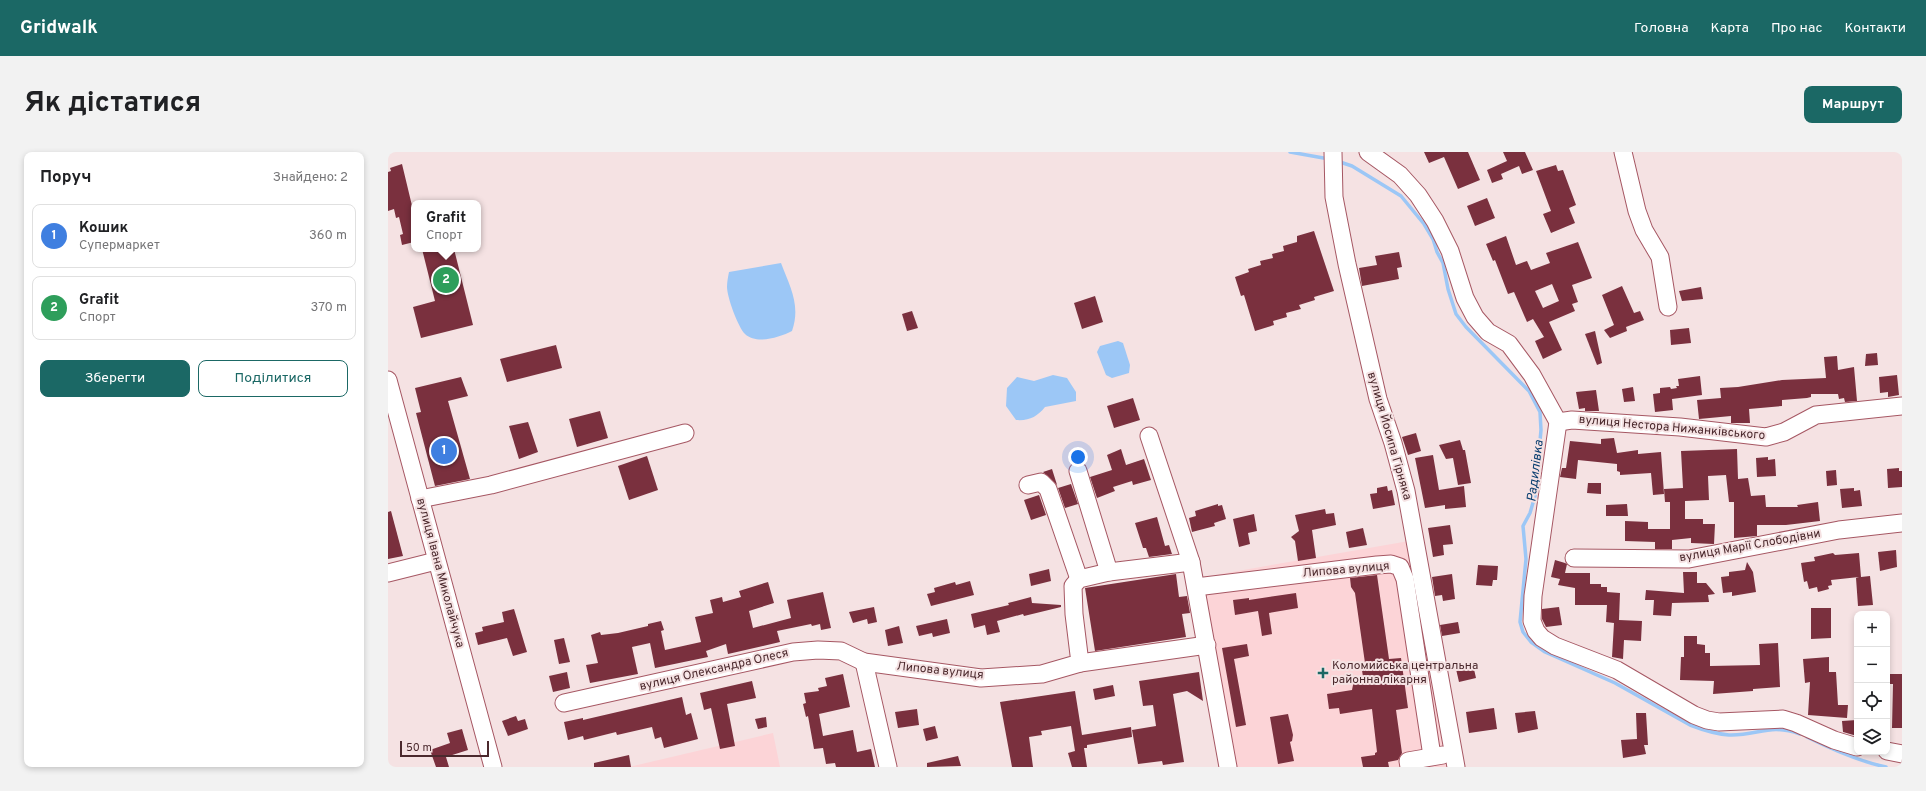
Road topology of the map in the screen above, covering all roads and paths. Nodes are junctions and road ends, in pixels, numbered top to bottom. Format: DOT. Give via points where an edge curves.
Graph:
graph roads {
  1 [pos="1368,152"];
  2 [pos="1624,152"];
  3 [pos="1333,159"];
  4 [pos="1668,307"];
  5 [pos="388,380"];
  6 [pos="391,401"];
  7 [pos="1902,406"];
  8 [pos="1558,422"];
  9 [pos="686,433"];
  10 [pos="1149,436"];
  11 [pos="1078,472"];
  12 [pos="1028,485"];
  13 [pos="420,499"];
  14 [pos="1902,524"];
  15 [pos="1574,558"];
  16 [pos="436,561"];
  17 [pos="1191,562"];
  18 [pos="1419,566"];
  19 [pos="1402,569"];
  20 [pos="1109,572"];
  21 [pos="388,573"];
  22 [pos="1079,578"];
  23 [pos="1196,587"];
  24 [pos="1206,645"];
  25 [pos="864,662"];
  26 [pos="1080,662"];
  27 [pos="564,703"];
  28 [pos="1854,746"];
  29 [pos="1890,754"];
  30 [pos="1432,756"];
  31 [pos="1454,760"];
  32 [pos="1899,762"];
  33 [pos="493,767"];
  34 [pos="888,767"];
  35 [pos="1228,767"];
  36 [pos="1409,767"];
  1 -- 8 [label="street" via="1400,175 1418,195 1450,251 1465,298 1475,317 1488,332 1509,344 1532,375"];
  2 -- 4 [label="street" via="1637,211 1644,230 1660,256"];
  3 -- 18 [label="street, вулиця Йосипа Гірняка" via="1334,197 1361,330 1378,399 1403,481"];
  5 -- 6 [label="street, вулиця Івана Миколайчука"];
  6 -- 13 [label="street, вулиця Івана Миколайчука"];
  7 -- 8 [label="street, вулиця Нестора Нижанківського" via="1816,415 1784,432 1766,437 1680,427 1572,420"];
  8 -- 28 [label="street" via="1532,596 1532,620 1542,638 1555,646 1618,670 1694,715 1707,720 1719,722 1783,719"];
  9 -- 13 [label="street" via="491,485"];
  10 -- 17 [label="street"];
  11 -- 20 [label="street"];
  12 -- 22 [label="street" via="1041,482 1048,489"];
  13 -- 16 [label="street, вулиця Івана Миколайчука"];
  14 -- 15 [label="street, вулиця Марії Слободівни" via="1839,530 1689,559"];
  16 -- 21 [label="street"];
  16 -- 33 [label="street, вулиця Івана Миколайчука"];
  17 -- 20 [label="street"];
  17 -- 23 [label="street"];
  18 -- 19 [label="street"];
  18 -- 31 [label="street, вулиця Йосипа Гірняка"];
  19 -- 23 [label="street, Липова вулиця" via="1391,564 1377,564"];
  19 -- 30 [label="street, Липова вулиця"];
  20 -- 22 [label="street"];
  22 -- 26 [label="street" via="1074,586 1074,614"];
  23 -- 24 [label="street"];
  24 -- 26 [label="street, Липова вулиця"];
  24 -- 35 [label="street"];
  25 -- 26 [label="street, Липова вулиця" via="981,678 1042,674"];
  25 -- 27 [label="street, вулиця Олександра Олеся" via="841,651 792,652"];
  25 -- 34 [label="street"];
  29 -- 32 [label="street"];
  30 -- 31 [label="street"];
  30 -- 36 [label="street" via="1408,761"];
}
